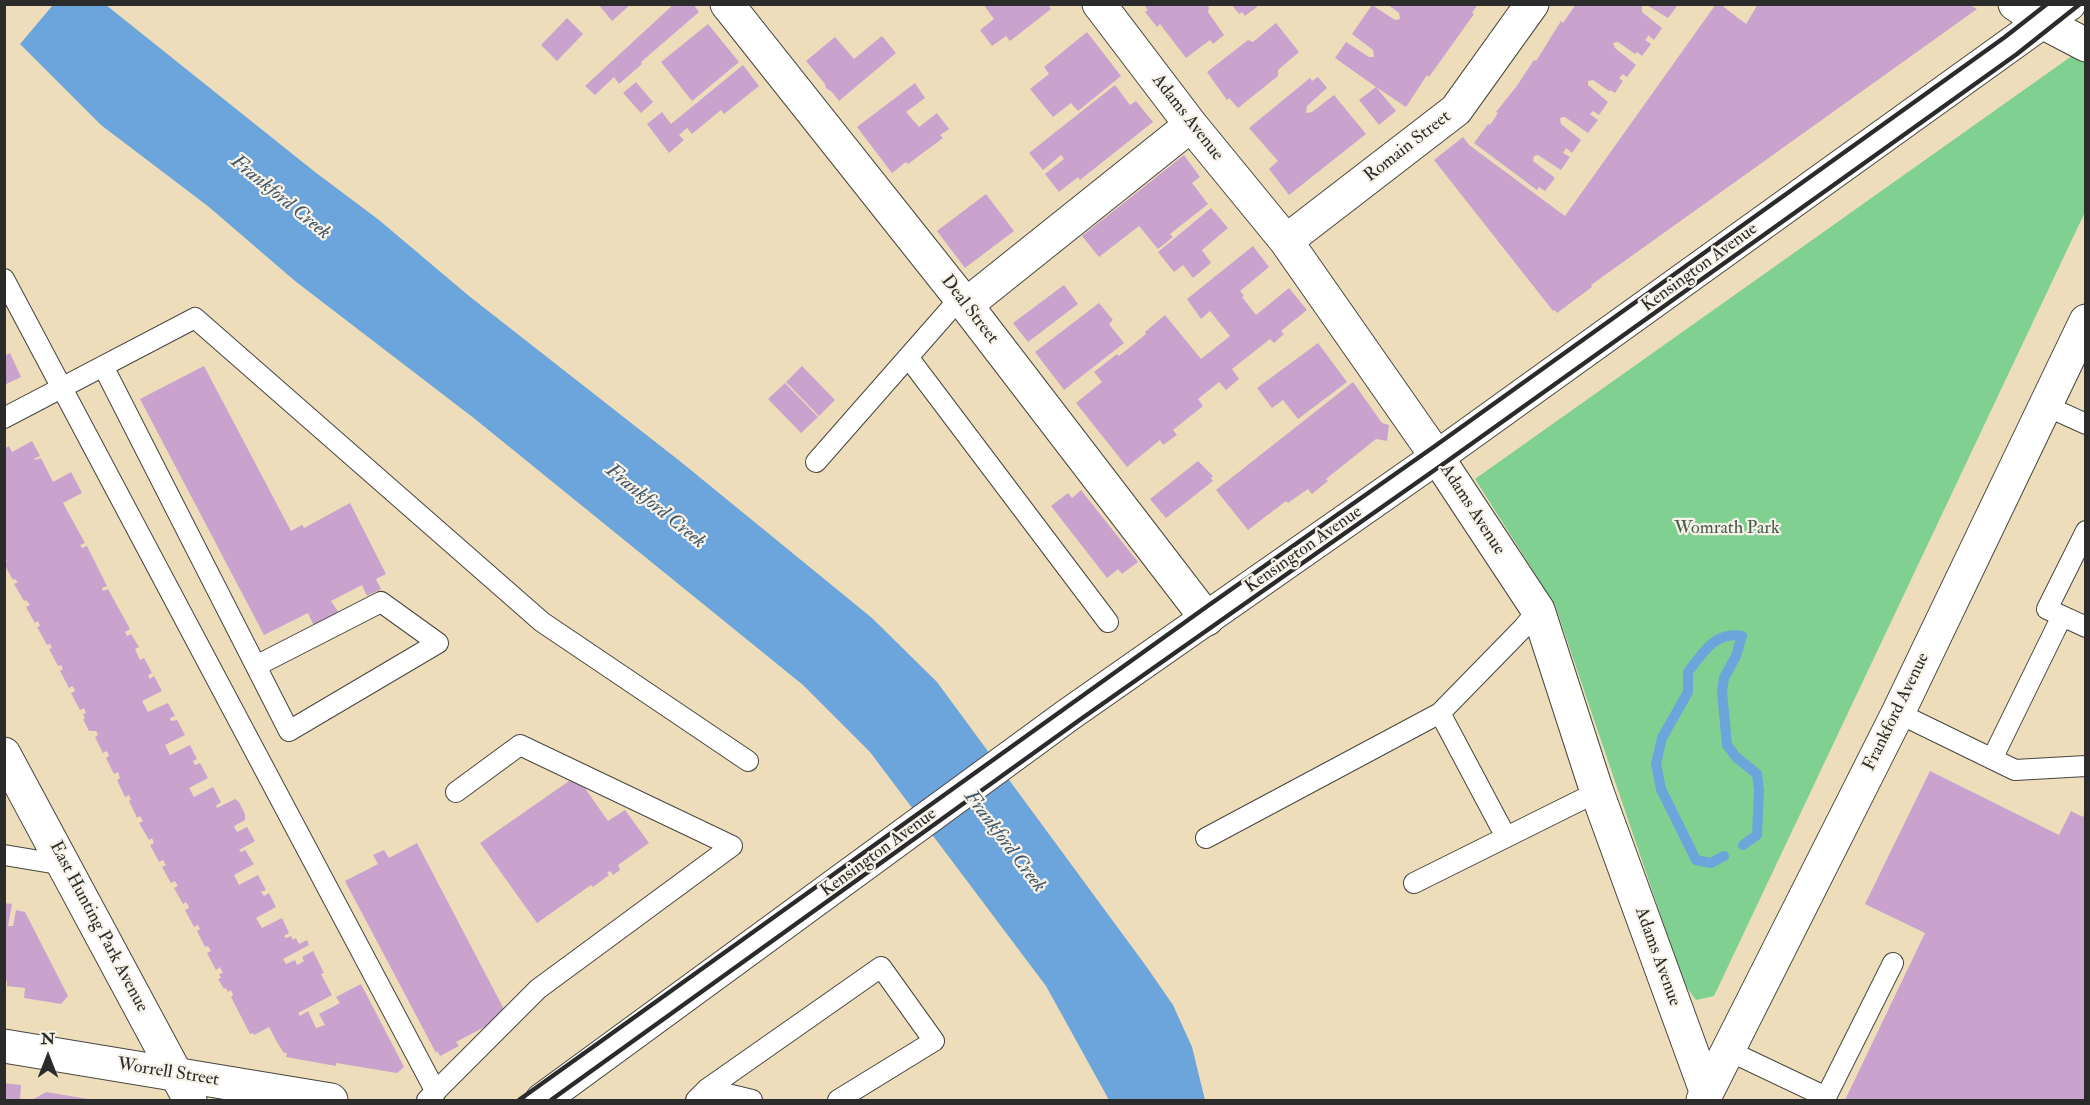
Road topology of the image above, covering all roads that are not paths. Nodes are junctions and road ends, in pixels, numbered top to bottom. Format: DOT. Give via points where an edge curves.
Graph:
graph roads {
  1 [pos="727,4"];
  2 [pos="1099,4"];
  3 [pos="1532,4"];
  4 [pos="2015,4"];
  5 [pos="2069,4"];
  6 [pos="2042,22"];
  7 [pos="2085,45"];
  8 [pos="1191,125"];
  9 [pos="1286,241"];
  10 [pos="4,279"];
  11 [pos="963,301"];
  12 [pos="2085,321"];
  13 [pos="908,357"];
  14 [pos="103,366"];
  15 [pos="63,387"];
  16 [pos="2044,405"];
  17 [pos="4,418"];
  18 [pos="2085,424"];
  19 [pos="1437,457"];
  20 [pos="816,462"];
  21 [pos="2085,531"];
  22 [pos="1538,610"];
  23 [pos="2062,616"];
  24 [pos="1207,619"];
  25 [pos="1108,622"];
  26 [pos="2085,627"];
  27 [pos="256,666"];
  28 [pos="1440,713"];
  29 [pos="1898,713"];
  30 [pos="4,754"];
  31 [pos="1992,759"];
  32 [pos="748,761"];
  33 [pos="2085,766"];
  34 [pos="456,792"];
  35 [pos="1597,792"];
  36 [pos="1506,837"];
  37 [pos="1206,838"];
  38 [pos="4,855"];
  39 [pos="64,865"];
  40 [pos="1414,883"];
  41 [pos="1893,963"];
  42 [pos="4,1046"];
  43 [pos="1727,1050"];
  44 [pos="183,1087"];
  45 [pos="701,1095"];
  46 [pos="431,1096"];
  47 [pos="1704,1096"];
  48 [pos="331,1101"];
  49 [pos="542,1101"];
  50 [pos="752,1101"];
  51 [pos="838,1101"];
  1 -- 11 [label="street, Deal Street"];
  2 -- 8 [label="street, Adams Avenue"];
  3 -- 9 [label="street, Romain Street" via="1456,110"];
  4 -- 6 [label="street"];
  5 -- 6 [label="street, Kensington Avenue"];
  6 -- 7 [label="street"];
  6 -- 19 [label="street, Kensington Avenue"];
  8 -- 9 [label="street, Adams Avenue"];
  8 -- 11 [label="street"];
  9 -- 19 [label="street, Adams Avenue"];
  10 -- 15 [label="lane"];
  11 -- 13 [label="lane"];
  11 -- 24 [label="street, Deal Street"];
  12 -- 16 [label="street, Frankford Avenue"];
  13 -- 20 [label="lane"];
  13 -- 25 [label="lane"];
  14 -- 15 [label="lane"];
  14 -- 27 [label="lane"];
  14 -- 32 [label="lane" via="195,318 542,622"];
  15 -- 17 [label="lane"];
  15 -- 46 [label="lane"];
  16 -- 18 [label="lane"];
  16 -- 29 [label="street, Frankford Avenue"];
  19 -- 22 [label="street, Adams Avenue"];
  19 -- 24 [label="street, Kensington Avenue"];
  21 -- 23 [label="lane" via="2047,609"];
  22 -- 28 [label="lane"];
  22 -- 35 [label="street, Adams Avenue"];
  23 -- 26 [label="lane"];
  23 -- 31 [label="lane"];
  24 -- 49 [label="street, Kensington Avenue" via="1068,715"];
  27 -- 27 [label="lane" via="289,731 438,643 381,602"];
  28 -- 36 [label="lane"];
  28 -- 37 [label="lane"];
  29 -- 31 [label="lane"];
  29 -- 43 [label="street, Frankford Avenue"];
  30 -- 39 [label="street, East Hunting Park Avenue"];
  31 -- 33 [label="lane" via="2015,770"];
  34 -- 46 [label="lane" via="520,745 732,846 538,989"];
  35 -- 36 [label="lane"];
  35 -- 47 [label="street, Adams Avenue"];
  36 -- 40 [label="lane"];
  38 -- 39 [label="lane"];
  39 -- 44 [label="street, East Hunting Park Avenue"];
  41 -- 43 [label="lane" via="1826,1097"];
  42 -- 44 [label="street, Worrell Street"];
  43 -- 47 [label="street, Frankford Avenue"];
  44 -- 48 [label="street, Worrell Street"];
  45 -- 50 [label="lane"];
  45 -- 51 [label="lane" via="881,967 934,1041"];
}
